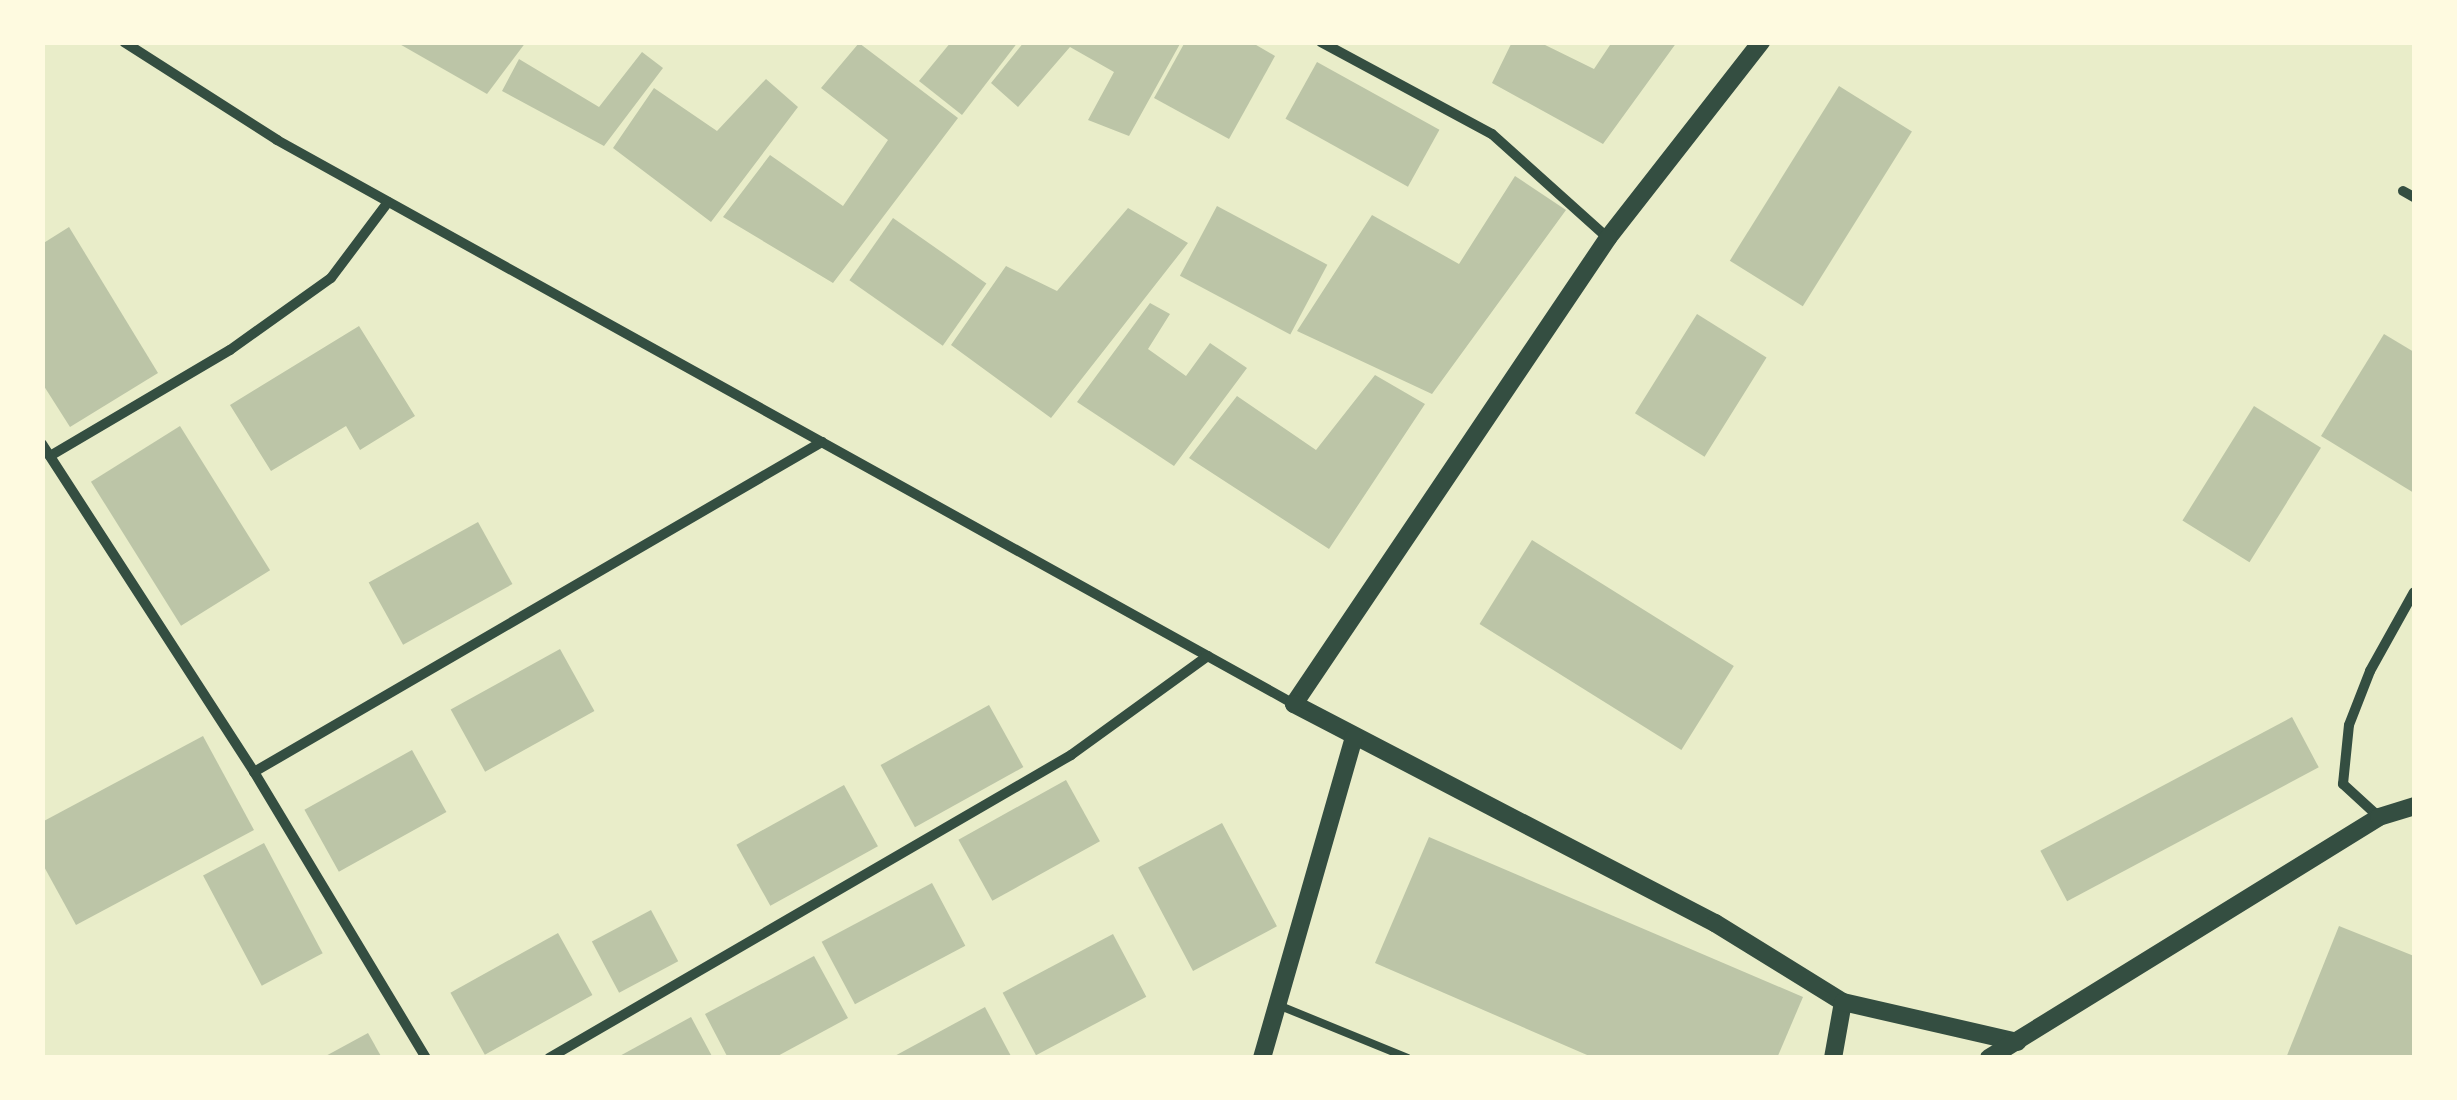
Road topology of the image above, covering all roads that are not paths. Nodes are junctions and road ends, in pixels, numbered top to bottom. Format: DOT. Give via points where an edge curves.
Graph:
graph roads {
  1 [pos="124,42"];
  2 [pos="1322,42"];
  3 [pos="1761,42"];
  4 [pos="388,202"];
  5 [pos="1608,238"];
  6 [pos="822,442"];
  7 [pos="42,444"];
  8 [pos="50,456"];
  9 [pos="2414,592"];
  10 [pos="1208,656"];
  11 [pos="1294,704"];
  12 [pos="1354,738"];
  13 [pos="254,772"];
  14 [pos="2414,806"];
  15 [pos="2379,817"];
  16 [pos="1844,1002"];
  17 [pos="1277,1005"];
  18 [pos="2016,1042"];
  19 [pos="426,1058"];
  20 [pos="550,1058"];
  21 [pos="1262,1058"];
  22 [pos="1408,1058"];
  23 [pos="1832,1058"];
  24 [pos="1989,1058"];
  1 -- 4 [label="street" via="276,140"];
  2 -- 5 [label="street" via="1492,134"];
  3 -- 5 [label="street"];
  4 -- 6 [label="street"];
  4 -- 8 [label="street" via="331,278 230,350"];
  5 -- 11 [label="street"];
  6 -- 10 [label="street"];
  6 -- 13 [label="street"];
  7 -- 8 [label="street"];
  8 -- 13 [label="street"];
  9 -- 15 [label="street" via="2349,725 2342,784"];
  10 -- 11 [label="street"];
  10 -- 20 [label="street" via="1071,755"];
  11 -- 12 [label="street"];
  12 -- 16 [label="street" via="1715,923"];
  12 -- 17 [label="street"];
  13 -- 19 [label="street"];
  14 -- 15 [label="street"];
  15 -- 18 [label="street"];
  16 -- 18 [label="street"];
  16 -- 23 [label="street"];
  17 -- 21 [label="street"];
  17 -- 22 [label="lane"];
  18 -- 24 [label="street"];
}
